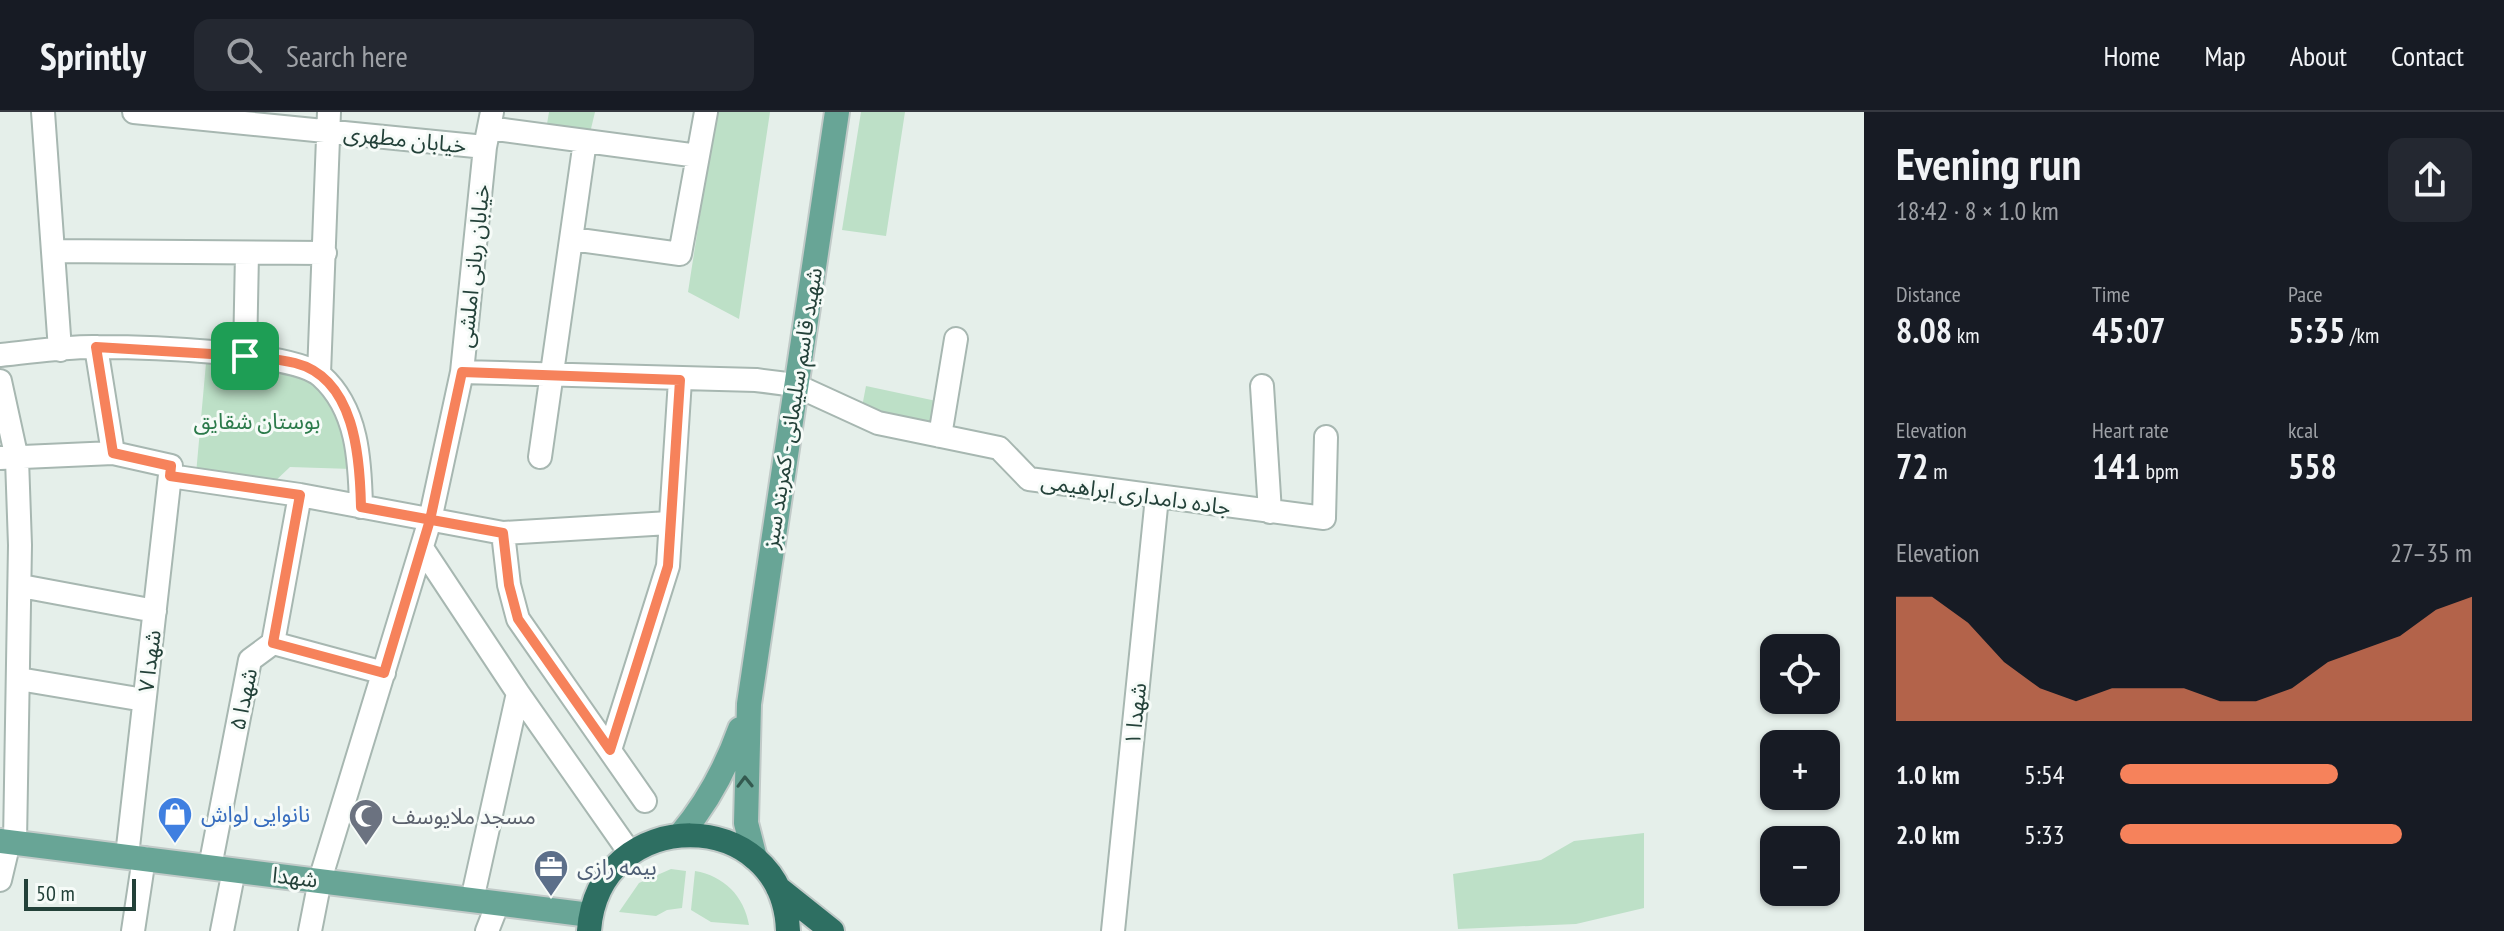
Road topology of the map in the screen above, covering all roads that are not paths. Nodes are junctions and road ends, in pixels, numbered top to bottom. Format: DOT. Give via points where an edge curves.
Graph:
graph roads {
  1 [pos="43,112"];
  2 [pos="134,112"];
  3 [pos="706,112"];
  4 [pos="837,112"];
  5 [pos="162,114"];
  6 [pos="329,122"];
  7 [pos="489,129"];
  8 [pos="585,141"];
  9 [pos="698,156"];
  10 [pos="572,239"];
  11 [pos="53,251"];
  12 [pos="247,253"];
  13 [pos="325,253"];
  14 [pos="956,339"];
  15 [pos="96,347"];
  16 [pos="60,350"];
  17 [pos="0,355"];
  18 [pos="245,356"];
  19 [pos="462,372"];
  20 [pos="319,374"];
  21 [pos="552,376"];
  22 [pos="680,380"];
  23 [pos="0,381"];
  24 [pos="795,385"];
  25 [pos="1262,386"];
  26 [pos="940,436"];
  27 [pos="1326,437"];
  28 [pos="113,453"];
  29 [pos="540,457"];
  30 [pos="8,459"];
  31 [pos="170,471"];
  32 [pos="300,495"];
  33 [pos="1157,497"];
  34 [pos="361,507"];
  35 [pos="1270,512"];
  36 [pos="430,520"];
  37 [pos="669,523"];
  38 [pos="503,533"];
  39 [pos="10,545"];
  40 [pos="422,548"];
  41 [pos="21,586"];
  42 [pos="155,611"];
  43 [pos="273,643"];
  44 [pos="10,650"];
  45 [pos="384,673"];
  46 [pos="19,679"];
  47 [pos="518,693"];
  48 [pos="144,700"];
  49 [pos="749,704"];
  50 [pos="610,750"];
  51 [pos="645,801"];
  52 [pos="681,834"];
  53 [pos="8,842"];
  54 [pos="630,853"];
  55 [pos="136,857"];
  56 [pos="755,858"];
  57 [pos="222,868"];
  58 [pos="0,880"];
  59 [pos="320,880"];
  60 [pos="778,888"];
  61 [pos="472,900"];
  62 [pos="498,903"];
  63 [pos="590,923"];
  64 [pos="133,931"];
  65 [pos="222,931"];
  66 [pos="310,931"];
  67 [pos="487,931"];
  68 [pos="788,931"];
  69 [pos="832,931"];
  70 [pos="1113,931"];
  1 -- 11 [label="street"];
  2 -- 5 [label="street, خیابان مطهری"];
  3 -- 9 [label="street"];
  4 -- 24 [label="main road, شهید قاسم سلیمانی - کمربند سبز"];
  5 -- 6 [label="street, خیابان مطهری"];
  6 -- 7 [label="street, خیابان مطهری"];
  6 -- 13 [label="street"];
  7 -- 8 [label="street, خیابان مطهری"];
  7 -- 19 [label="street, خیابان ربانی املشی"];
  8 -- 9 [label="street, خیابان مطهری"];
  8 -- 10 [label="street"];
  9 -- 10 [label="street" via="680,254"];
  10 -- 21 [label="street"];
  11 -- 12 [label="street"];
  11 -- 16 [label="street"];
  12 -- 13 [label="street"];
  12 -- 18 [label="street"];
  13 -- 20 [label="street"];
  14 -- 26 [label="street"];
  15 -- 16 [label="street"];
  15 -- 18 [label="street"];
  15 -- 28 [label="street"];
  16 -- 17 [label="street"];
  18 -- 20 [label="street" via="296,363"];
  19 -- 21 [label="street, جاده دامداری ابراهیمی"];
  19 -- 36 [label="street, خیابان ربانی املشی"];
  20 -- 34 [label="street" via="335,391 360,453"];
  21 -- 22 [label="street, جاده دامداری ابراهیمی"];
  21 -- 29 [label="street"];
  22 -- 24 [label="street, جاده دامداری ابراهیمی"];
  22 -- 37 [label="street"];
  23 -- 30 [label="street"];
  24 -- 26 [label="street, جاده دامداری ابراهیمی" via="878,423"];
  24 -- 49 [label="main road, شهید قاسم سلیمانی - کمربند سبز"];
  25 -- 35 [label="street"];
  26 -- 33 [label="street, جاده دامداری ابراهیمی" via="999,448 1029,479"];
  27 -- 35 [label="street, جاده دامداری ابراهیمی" via="1324,518"];
  28 -- 30 [label="street"];
  28 -- 31 [label="street"];
  30 -- 39 [label="street"];
  31 -- 32 [label="street"];
  31 -- 42 [label="street, شهدا ۷"];
  32 -- 34 [label="street"];
  32 -- 43 [label="street, شهدا ۵"];
  33 -- 35 [label="street, جاده دامداری ابراهیمی"];
  33 -- 70 [label="street, شهدا ۱"];
  34 -- 36 [label="street"];
  36 -- 38 [label="street"];
  36 -- 40 [label="street, خیابان ربانی املشی"];
  37 -- 38 [label="street"];
  37 -- 50 [label="street" via="668,566"];
  38 -- 50 [label="street" via="518,619"];
  39 -- 41 [label="street"];
  40 -- 45 [label="street, خیابان ربانی املشی"];
  40 -- 47 [label="street"];
  41 -- 42 [label="street"];
  41 -- 44 [label="street"];
  42 -- 48 [label="street, شهدا ۷"];
  43 -- 45 [label="street"];
  43 -- 57 [label="street, شهدا ۵" via="250,660"];
  44 -- 46 [label="street"];
  45 -- 59 [label="street, خیابان ربانی املشی"];
  46 -- 48 [label="street"];
  46 -- 53 [label="street"];
  47 -- 54 [label="street"];
  47 -- 61 [label="street"];
  48 -- 55 [label="street, شهدا ۷"];
  49 -- 52 [label="main road" via="726,766"];
  56 -- 49 [label="main road, one-way" via="746,823"];
  50 -- 51 [label="street"];
  52 -- 54 [label="highway"];
  52 -- 56 [label="highway" via="720,840"];
  53 -- 55 [label="main road, شهدا"];
  53 -- 58 [label="street"];
  54 -- 63 [label="highway" via="598,891"];
  55 -- 57 [label="main road, شهدا"];
  55 -- 64 [label="street, شهدا ۷"];
  56 -- 60 [label="highway"];
  57 -- 59 [label="main road, شهدا"];
  57 -- 65 [label="street, شهدا ۵"];
  59 -- 61 [label="main road, شهدا"];
  59 -- 66 [label="street, خیابان ربانی املشی"];
  60 -- 68 [label="highway"];
  60 -- 69 [label="highway"];
  61 -- 62 [label="main road, شهدا"];
  62 -- 63 [label="main road, شهدا"];
  62 -- 67 [label="street"];
}
